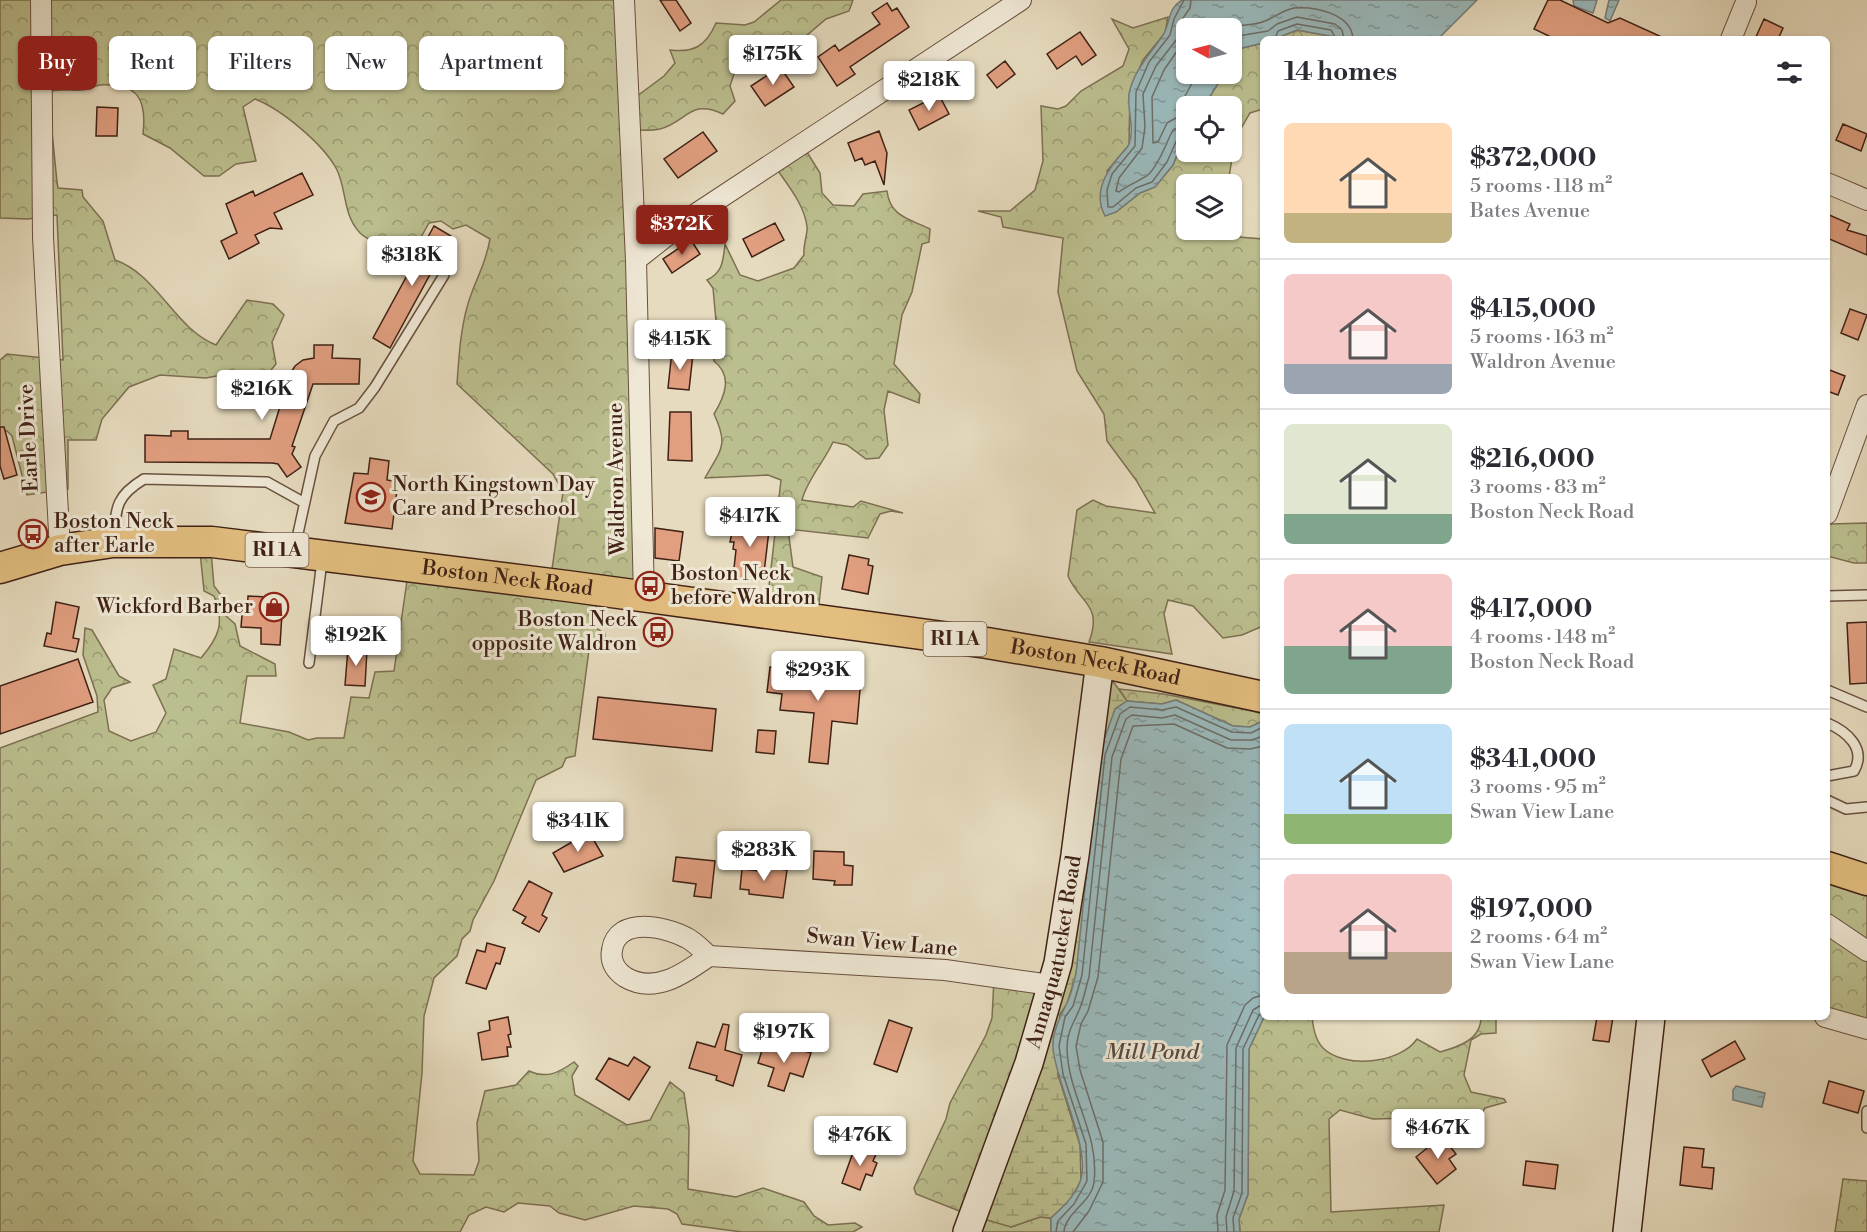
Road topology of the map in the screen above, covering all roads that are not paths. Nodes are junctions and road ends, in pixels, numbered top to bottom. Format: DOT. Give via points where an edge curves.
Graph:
graph roads {
  1 [pos="41,0"];
  2 [pos="1021,0"];
  3 [pos="627,2"];
  4 [pos="1746,2"];
  5 [pos="1732,36"];
  6 [pos="1830,184"];
  7 [pos="1867,200"];
  8 [pos="636,260"];
  9 [pos="444,276"];
  10 [pos="1867,405"];
  11 [pos="303,502"];
  12 [pos="1830,506"];
  13 [pos="113,542"];
  14 [pos="60,550"];
  15 [pos="308,554"];
  16 [pos="0,568"];
  17 [pos="1867,595"];
  18 [pos="1830,596"];
  19 [pos="644,598"];
  20 [pos="1100,662"];
  21 [pos="309,663"];
  22 [pos="1830,691"];
  23 [pos="1260,696"];
  24 [pos="1867,707"];
  25 [pos="1830,724"];
  26 [pos="1830,775"];
  27 [pos="1830,802"];
  28 [pos="1867,807"];
  29 [pos="1830,868"];
  30 [pos="1867,880"];
  31 [pos="1830,926"];
  32 [pos="1867,951"];
  33 [pos="709,956"];
  34 [pos="1051,985"];
  35 [pos="1830,1018"];
  36 [pos="1651,1020"];
  37 [pos="1867,1029"];
  38 [pos="1867,1111"];
  39 [pos="1867,1128"];
  40 [pos="967,1232"];
  41 [pos="1627,1232"];
  1 -- 14 [label="street, Earle Drive" via="43,237"];
  2 -- 8 [label="street" via="688,219"];
  3 -- 8 [label="street, Waldron Avenue"];
  4 -- 5 [label="street"];
  6 -- 7 [label="street"];
  8 -- 19 [label="street, Waldron Avenue"];
  9 -- 11 [label="lane" via="375,387 358,408 334,421 315,456"];
  10 -- 12 [label="street"];
  11 -- 13 [label="lane" via="267,482 144,479 116,504"];
  11 -- 15 [label="lane"];
  13 -- 14 [label="main road, Boston Neck Road / RI 1A"];
  13 -- 15 [label="main road, Boston Neck Road / RI 1A" via="212,542"];
  14 -- 16 [label="main road, Boston Neck Road / RI 1A"];
  15 -- 19 [label="main road, Boston Neck Road / RI 1A"];
  15 -- 21 [label="lane"];
  17 -- 18 [label="lane"];
  19 -- 20 [label="main road, Boston Neck Road / RI 1A" via="987,643"];
  20 -- 23 [label="main road, Boston Neck Road / RI 1A"];
  20 -- 34 [label="street, Annaquatucket Road" via="1075,855"];
  22 -- 24 [label="lane"];
  25 -- 26 [label="lane" via="1856,743 1858,756 1854,771"];
  27 -- 28 [label="lane" via="1845,809"];
  29 -- 30 [label="main road"];
  31 -- 32 [label="street"];
  33 -- 34 [label="street, Swan View Lane" via="945,970"];
  34 -- 40 [label="street, Annaquatucket Road" via="1029,1063"];
  35 -- 37 [label="street"];
  36 -- 41 [label="street"];
  38 -- 39 [label="lane"];
}
